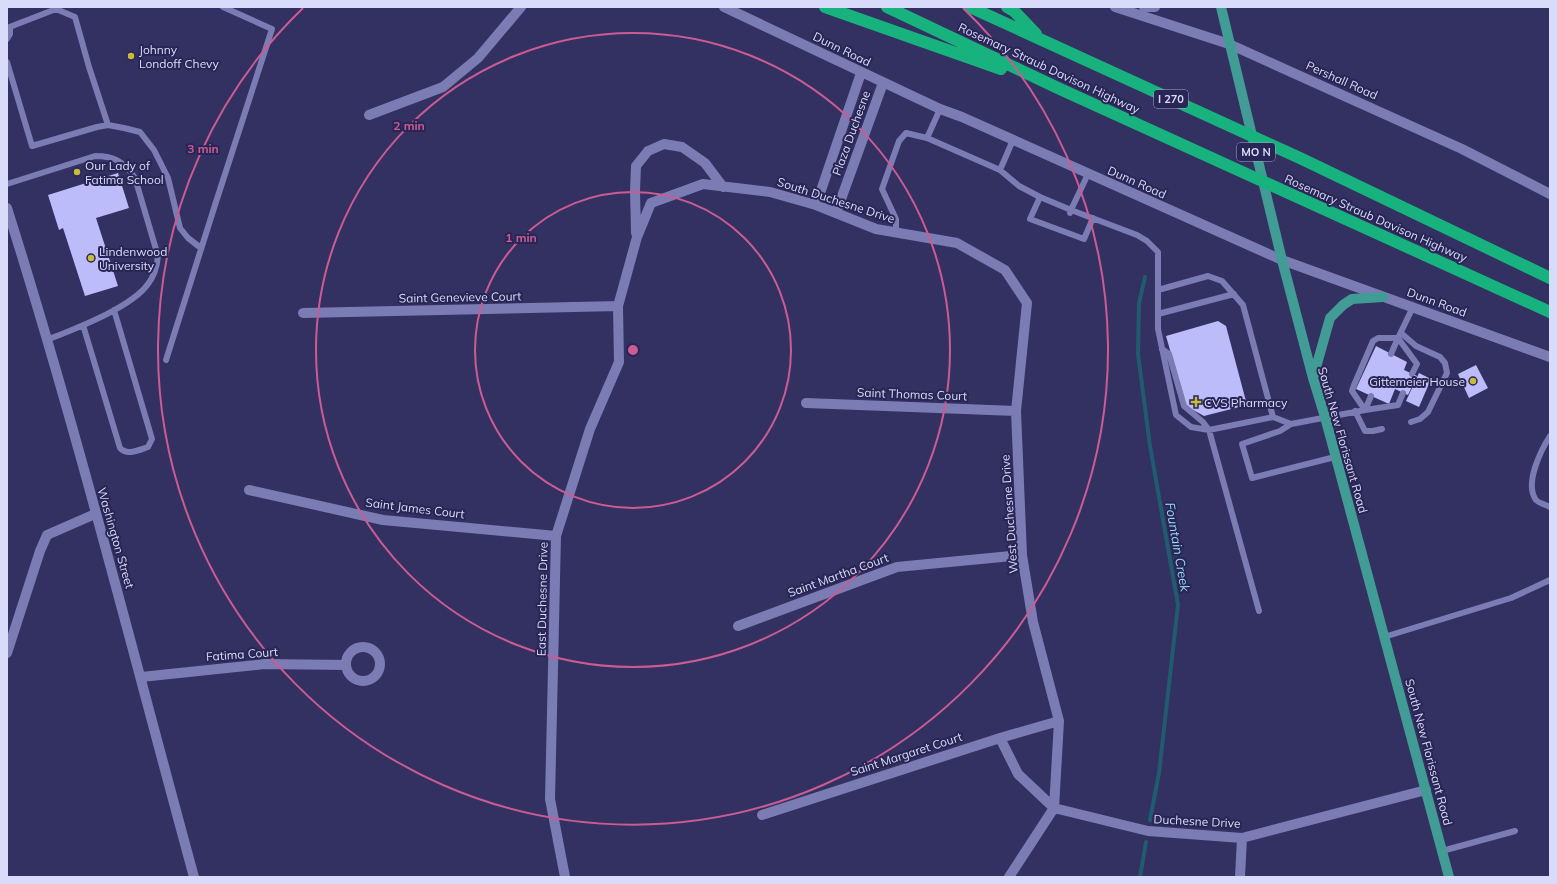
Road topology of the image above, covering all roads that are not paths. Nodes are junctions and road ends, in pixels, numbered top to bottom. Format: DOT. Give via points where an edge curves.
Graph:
graph roads {
  1 [pos="223,7"];
  2 [pos="521,7"];
  3 [pos="724,7"];
  4 [pos="825,7"];
  5 [pos="887,7"];
  6 [pos="970,7"];
  7 [pos="1007,7"];
  8 [pos="1115,7"];
  9 [pos="1144,7"];
  10 [pos="1155,7"];
  11 [pos="1221,7"];
  12 [pos="57,8"];
  13 [pos="8,27"];
  14 [pos="7,39"];
  15 [pos="1041,39"];
  16 [pos="1230,44"];
  17 [pos="7,62"];
  18 [pos="861,73"];
  19 [pos="883,83"];
  20 [pos="1060,90"];
  21 [pos="940,109"];
  22 [pos="369,115"];
  23 [pos="108,126"];
  24 [pos="927,138"];
  25 [pos="1013,140"];
  26 [pos="1000,170"];
  27 [pos="1088,174"];
  28 [pos="7,184"];
  29 [pos="723,187"];
  30 [pos="1550,194"];
  31 [pos="1040,197"];
  32 [pos="816,205"];
  33 [pos="7,208"];
  34 [pos="1071,212"];
  35 [pos="836,213"];
  36 [pos="1093,218"];
  37 [pos="10,227"];
  38 [pos="896,233"];
  39 [pos="637,237"];
  40 [pos="201,248"];
  41 [pos="1282,260"];
  42 [pos="1005,270"];
  43 [pos="1550,278"];
  44 [pos="1158,290"];
  45 [pos="1234,294"];
  46 [pos="1383,297"];
  47 [pos="618,306"];
  48 [pos="1413,307"];
  49 [pos="114,310"];
  50 [pos="1550,312"];
  51 [pos="303,313"];
  52 [pos="1158,314"];
  53 [pos="83,325"];
  54 [pos="1400,335"];
  55 [pos="47,340"];
  56 [pos="1162,349"];
  57 [pos="1391,354"];
  58 [pos="1550,357"];
  59 [pos="166,360"];
  60 [pos="1412,374"];
  61 [pos="1313,378"];
  62 [pos="1403,393"];
  63 [pos="1371,396"];
  64 [pos="806,403"];
  65 [pos="1365,410"];
  66 [pos="1016,411"];
  67 [pos="1355,412"];
  68 [pos="1325,417"];
  69 [pos="1273,418"];
  70 [pos="1411,422"];
  71 [pos="1292,424"];
  72 [pos="1382,429"];
  73 [pos="1209,430"];
  74 [pos="1550,436"];
  75 [pos="1335,457"];
  76 [pos="249,490"];
  77 [pos="1550,507"];
  78 [pos="96,514"];
  79 [pos="556,536"];
  80 [pos="1022,555"];
  81 [pos="1550,580"];
  82 [pos="1259,611"];
  83 [pos="738,626"];
  84 [pos="1384,637"];
  85 [pos="7,653"];
  86 [pos="346,665"];
  87 [pos="141,677"];
  88 [pos="1059,721"];
  89 [pos="1000,738"];
  90 [pos="1426,790"];
  91 [pos="1054,808"];
  92 [pos="762,815"];
  93 [pos="1515,831"];
  94 [pos="1242,838"];
  95 [pos="1442,851"];
  96 [pos="194,877"];
  97 [pos="565,877"];
  98 [pos="1009,877"];
  99 [pos="1240,877"];
  100 [pos="1449,877"];
  1 -- 40 [label="lane" via="272,29"];
  2 -- 22 [label="street" via="478,58 443,87"];
  3 -- 18 [label="street, Dunn Road"];
  4 -- 20 [label="highway"];
  5 -- 20 [label="highway, Rosemary Straub Davison Highway"];
  6 -- 15 [label="highway, Rosemary Straub Davison Highway / I 270"];
  7 -- 15 [label="highway"];
  8 -- 16 [label="street, Pershall Road"];
  9 -- 10 [label="street"];
  11 -- 16 [label="main road, South New Florissant Road / MO N"];
  12 -- 13 [label="lane"];
  12 -- 23 [label="lane" via="75,17"];
  13 -- 14 [label="lane" via="10,34"];
  15 -- 43 [label="highway, Rosemary Straub Davison Highway / I 270" via="1302,159"];
  16 -- 30 [label="street, Pershall Road" via="1462,149"];
  16 -- 41 [label="main road, South New Florissant Road / MO N"];
  17 -- 23 [label="lane" via="32,146 98,126"];
  18 -- 19 [label="street, Dunn Road"];
  18 -- 32 [label="street"];
  19 -- 21 [label="street, Dunn Road"];
  19 -- 35 [label="street, Plaza Duchesne"];
  20 -- 50 [label="highway, Rosemary Straub Davison Highway"];
  21 -- 24 [label="lane"];
  21 -- 25 [label="street, Dunn Road"];
  23 -- 40 [label="lane" via="140,132 154,150 168,178 180,228"];
  24 -- 26 [label="lane"];
  24 -- 38 [label="lane" via="906,133 898,141 882,189 896,219"];
  25 -- 26 [label="lane"];
  25 -- 27 [label="street, Dunn Road"];
  26 -- 31 [label="lane" via="1019,186"];
  27 -- 34 [label="lane"];
  27 -- 41 [label="street, Dunn Road"];
  28 -- 49 [label="lane" via="95,156 106,156 120,161 128,168 135,178 158,256 157,267 147,286 134,298"];
  29 -- 32 [label="street, South Duchesne Drive" via="770,192"];
  29 -- 39 [label="street, South Duchesne Drive" via="703,184 651,203"];
  29 -- 39 [label="street" via="705,163 682,147 664,144 648,151 636,166"];
  31 -- 34 [label="lane"];
  31 -- 36 [label="lane" via="1030,219 1064,229 1084,239"];
  32 -- 35 [label="street, South Duchesne Drive"];
  33 -- 37 [label="street, Washington Street"];
  34 -- 36 [label="lane"];
  35 -- 38 [label="street, South Duchesne Drive" via="876,229"];
  36 -- 44 [label="lane" via="1147,241 1158,252"];
  37 -- 55 [label="street, Washington Street"];
  38 -- 42 [label="street, South Duchesne Drive" via="957,243"];
  39 -- 47 [label="street, East Duchesne Drive"];
  40 -- 59 [label="lane"];
  41 -- 46 [label="street, Dunn Road"];
  41 -- 61 [label="main road, South New Florissant Road"];
  42 -- 66 [label="street, West Duchesne Drive" via="1027,303"];
  44 -- 45 [label="lane" via="1208,276 1222,281"];
  44 -- 52 [label="lane"];
  45 -- 52 [label="lane"];
  45 -- 69 [label="lane" via="1243,305"];
  46 -- 48 [label="street, Dunn Road"];
  46 -- 61 [label="main road" via="1352,299 1330,318"];
  47 -- 51 [label="street, Saint Genevieve Court"];
  47 -- 79 [label="street, East Duchesne Drive" via="619,362 590,429"];
  48 -- 54 [label="lane"];
  48 -- 58 [label="street, Dunn Road"];
  49 -- 53 [label="lane"];
  49 -- 53 [label="lane" via="152,439 148,447 128,453 120,448"];
  52 -- 56 [label="lane"];
  53 -- 55 [label="lane"];
  54 -- 57 [label="lane"];
  54 -- 60 [label="lane" via="1417,364"];
  54 -- 65 [label="lane" via="1373,341 1352,391"];
  54 -- 70 [label="lane" via="1440,357 1445,363 1447,373 1428,412"];
  55 -- 78 [label="street, Washington Street"];
  56 -- 73 [label="lane" via="1169,354 1184,406"];
  56 -- 73 [label="lane" via="1176,414 1191,427"];
  61 -- 68 [label="main road, South New Florissant Road"];
  62 -- 65 [label="lane" via="1398,405"];
  63 -- 65 [label="lane"];
  64 -- 66 [label="street, Saint Thomas Court"];
  65 -- 67 [label="lane"];
  66 -- 80 [label="street, West Duchesne Drive"];
  67 -- 68 [label="lane"];
  67 -- 72 [label="lane" via="1365,431"];
  68 -- 71 [label="lane"];
  68 -- 75 [label="main road, South New Florissant Road"];
  69 -- 71 [label="lane"];
  69 -- 73 [label="lane"];
  71 -- 75 [label="lane" via="1280,431 1242,444 1252,478"];
  73 -- 82 [label="lane"];
  74 -- 77 [label="lane" via="1542,448 1532,477 1532,490 1537,500"];
  75 -- 84 [label="main road, South New Florissant Road"];
  76 -- 79 [label="street, Saint James Court" via="382,520"];
  78 -- 85 [label="street" via="47,535"];
  78 -- 87 [label="street, Washington Street"];
  79 -- 97 [label="street, East Duchesne Drive" via="550,799"];
  80 -- 83 [label="street, Saint Martha Court" via="897,568"];
  80 -- 88 [label="street, West Duchesne Drive" via="1033,622"];
  81 -- 84 [label="lane" via="1511,598"];
  84 -- 90 [label="main road, South New Florissant Road"];
  86 -- 87 [label="street, Fatima Court" via="265,664"];
  87 -- 96 [label="street, Washington Street"];
  88 -- 89 [label="street, Saint Margaret Court"];
  88 -- 91 [label="street, West Duchesne Drive"];
  89 -- 91 [label="street, Duchesne Drive" via="1018,774"];
  89 -- 92 [label="street, Saint Margaret Court"];
  90 -- 94 [label="street, Duchesne Drive"];
  90 -- 95 [label="main road, South New Florissant Road"];
  91 -- 94 [label="street, Duchesne Drive" via="1148,831"];
  91 -- 98 [label="street"];
  93 -- 95 [label="lane"];
  94 -- 99 [label="street"];
  95 -- 100 [label="main road, South New Florissant Road"];
}
